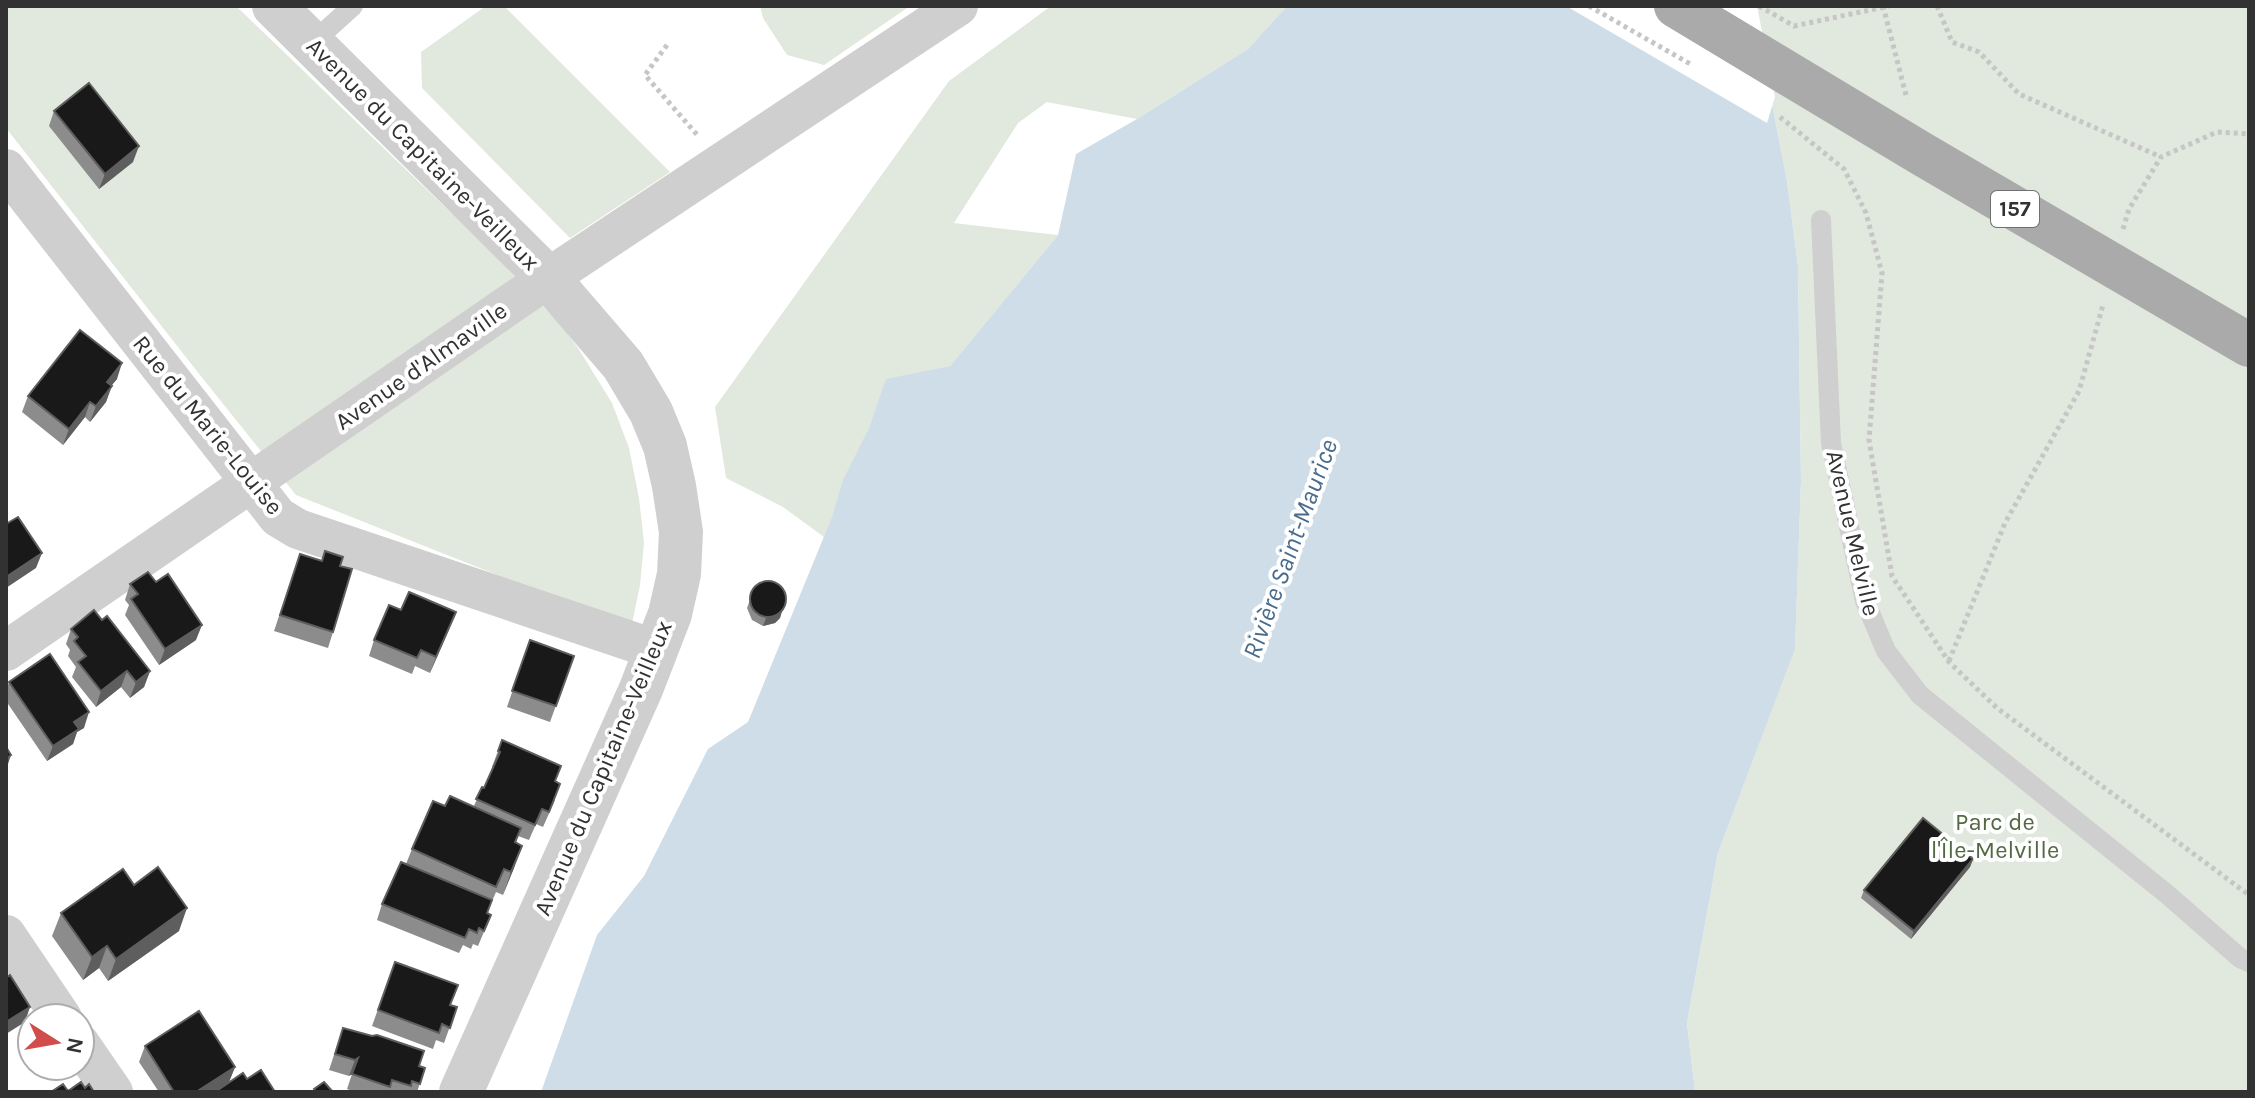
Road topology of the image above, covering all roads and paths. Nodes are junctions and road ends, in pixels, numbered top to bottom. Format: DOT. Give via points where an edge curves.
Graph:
graph roads {
  1 [pos="274,6"];
  2 [pos="353,6"];
  3 [pos="958,6"];
  4 [pos="1589,6"];
  5 [pos="1676,6"];
  6 [pos="1759,6"];
  7 [pos="1937,6"];
  8 [pos="1885,7"];
  9 [pos="312,43"];
  10 [pos="667,45"];
  11 [pos="1693,66"];
  12 [pos="1771,110"];
  13 [pos="2249,134"];
  14 [pos="1922,154"];
  15 [pos="2161,157"];
  16 [pos="721,163"];
  17 [pos="6,169"];
  18 [pos="2129,209"];
  19 [pos="1821,220"];
  20 [pos="548,278"];
  21 [pos="2249,345"];
  22 [pos="2079,391"];
  23 [pos="252,483"];
  24 [pos="657,650"];
  25 [pos="6,651"];
  26 [pos="1949,662"];
  27 [pos="2249,895"];
  28 [pos="6,935"];
  29 [pos="2249,962"];
  30 [pos="51,1002"];
  31 [pos="96,1067"];
  32 [pos="113,1092"];
  33 [pos="461,1092"];
  1 -- 9 [label="street, Avenue du Capitaine-Veilleux"];
  2 -- 9 [label="lane"];
  3 -- 16 [label="street, Avenue d'Almaville"];
  4 -- 11 [label="path"];
  5 -- 14 [label="main road, 157"];
  6 -- 8 [label="path" via="1794,26"];
  7 -- 15 [label="path" via="1952,42 1979,52 2019,94"];
  8 -- 14 [label="path"];
  9 -- 20 [label="street, Avenue du Capitaine-Veilleux"];
  10 -- 16 [label="path" via="645,75"];
  12 -- 26 [label="path" via="1844,169 1866,213 1882,273 1869,440 1892,576"];
  13 -- 15 [label="path" via="2217,132"];
  14 -- 21 [label="main road, 157"];
  15 -- 18 [label="path"];
  16 -- 20 [label="street, Avenue d'Almaville"];
  17 -- 23 [label="street, Rue du Marie-Louise"];
  19 -- 29 [label="lane, Avenue Melville" via="1831,443 1865,601 1886,651 1920,695"];
  20 -- 23 [label="street, Avenue d'Almaville"];
  20 -- 24 [label="street, Avenue du Capitaine-Veilleux" via="623,365 665,446 681,532 679,574"];
  22 -- 26 [label="path" via="2005,523"];
  23 -- 24 [label="street, Rue du Marie-Louise" via="278,517 298,529"];
  23 -- 25 [label="street, Avenue d'Almaville"];
  24 -- 33 [label="street, Avenue du Capitaine-Veilleux"];
  26 -- 27 [label="path" via="1997,708"];
  28 -- 30 [label="street"];
  31 -- 32 [label="street"];
}
